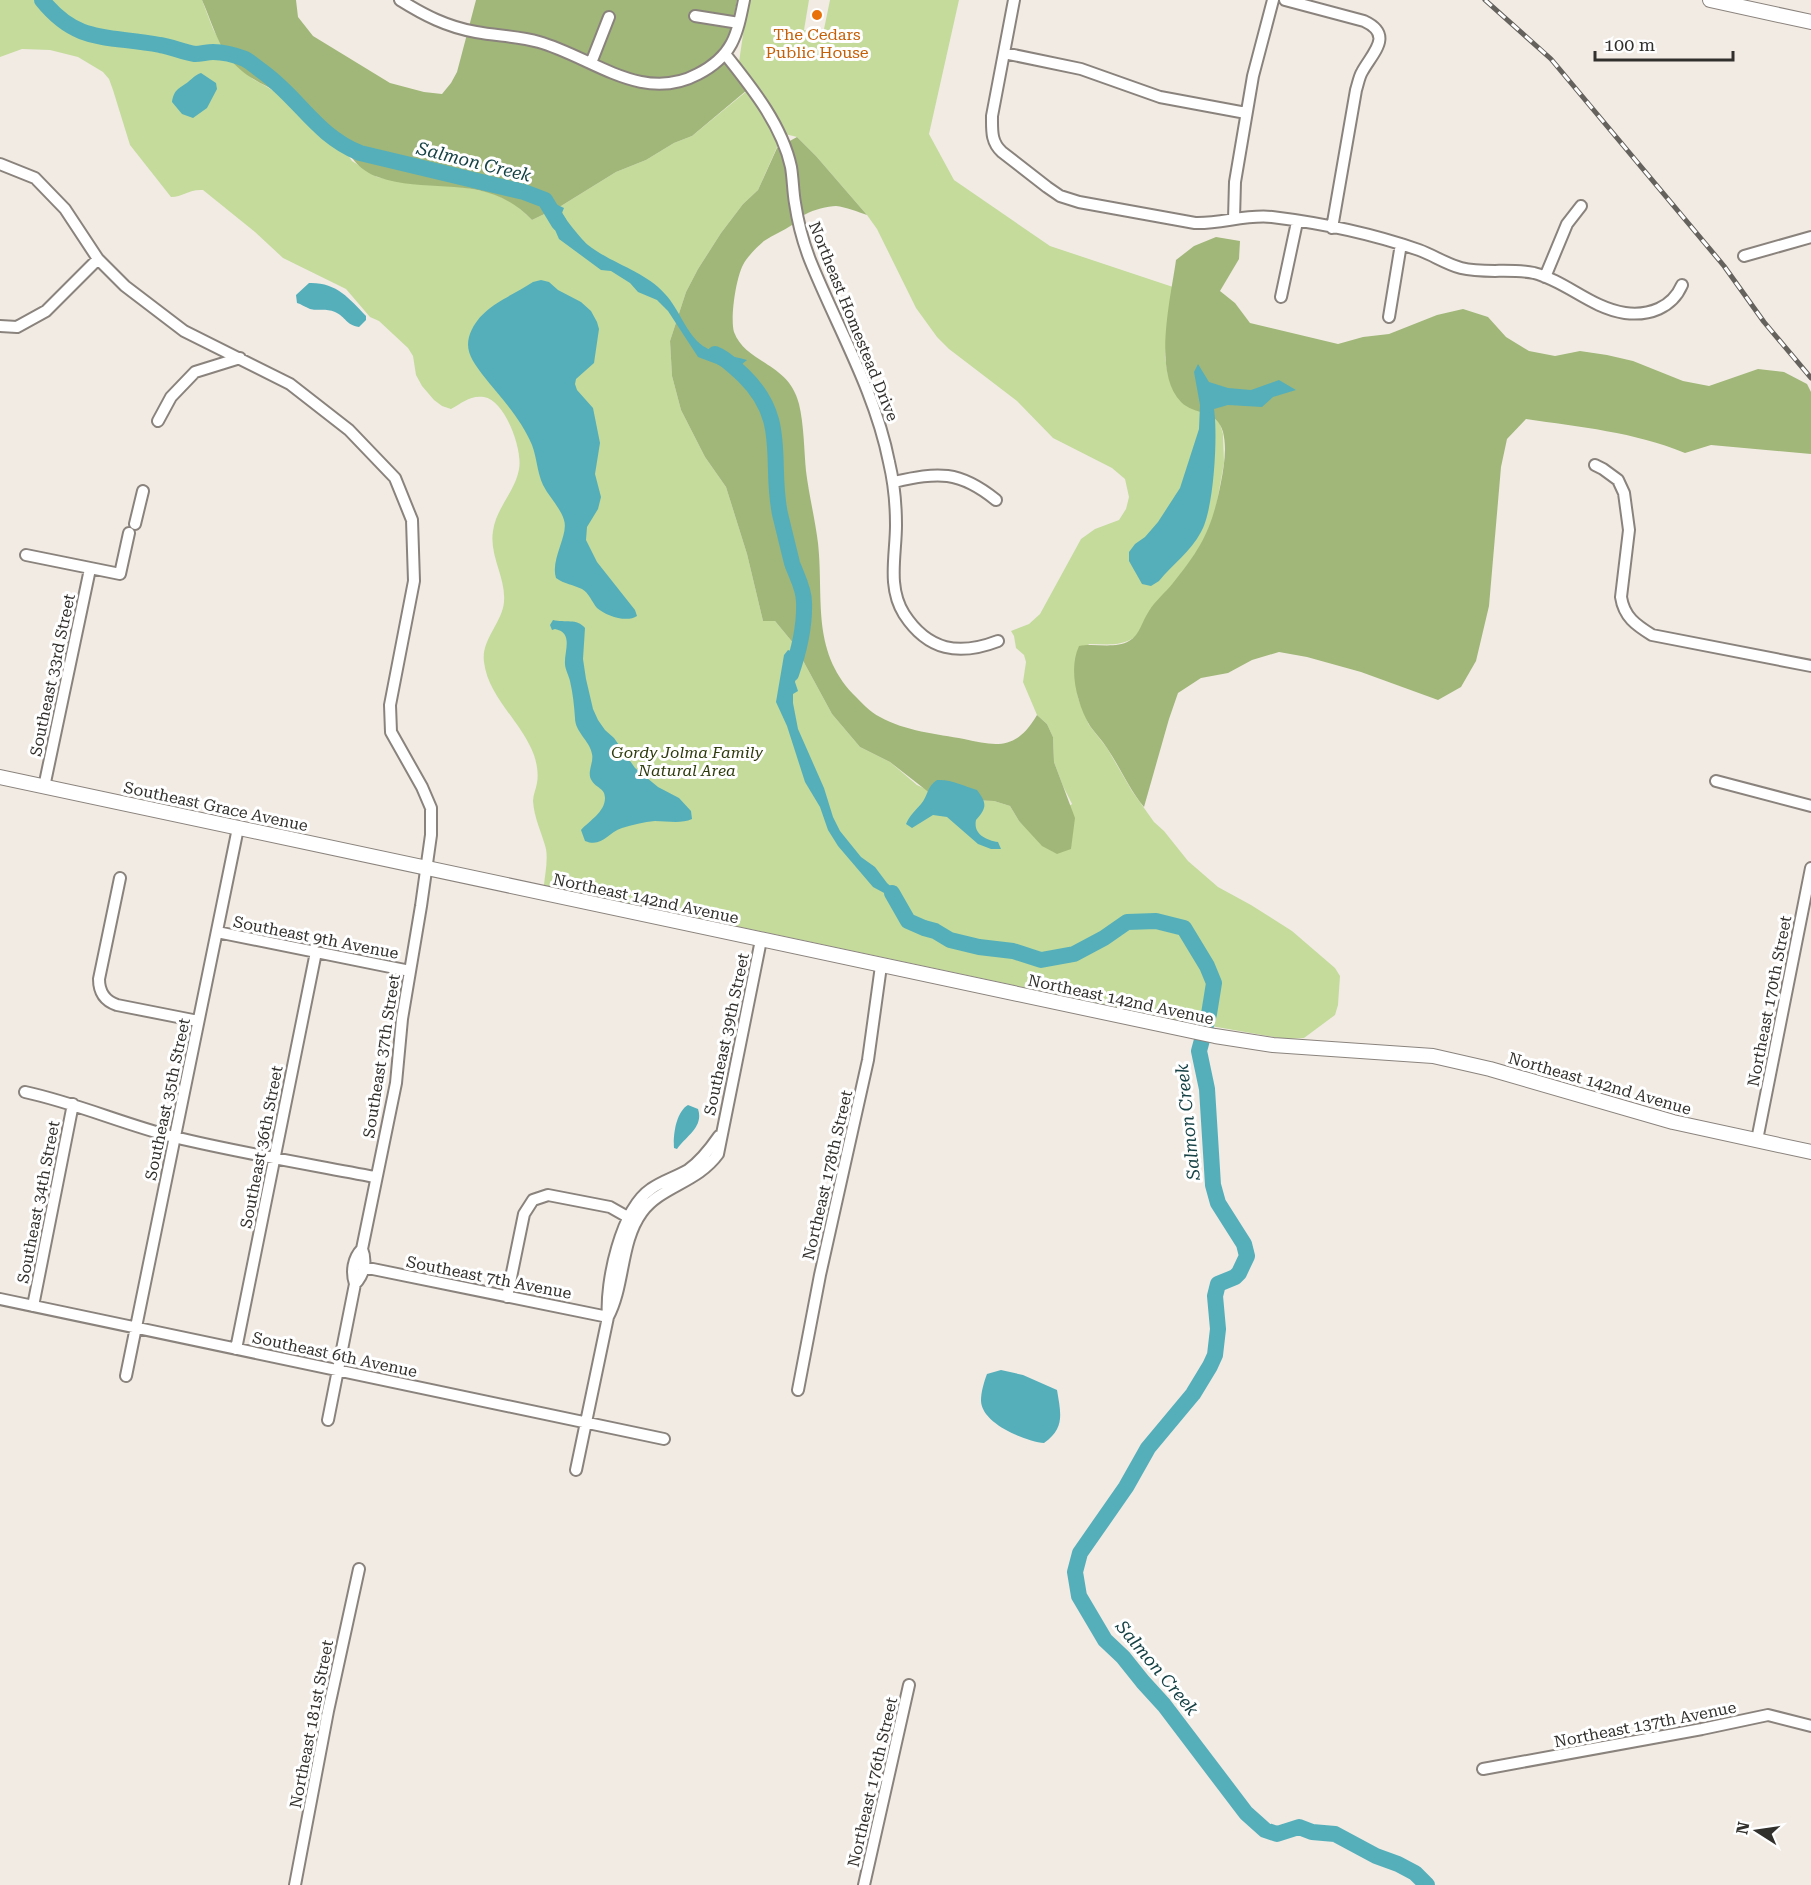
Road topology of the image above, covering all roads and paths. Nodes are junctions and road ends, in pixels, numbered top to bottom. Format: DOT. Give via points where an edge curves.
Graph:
graph roads {
  1 [pos="400,0"];
  2 [pos="744,0"];
  3 [pos="1014,0"];
  4 [pos="1273,0"];
  5 [pos="1285,0"];
  6 [pos="1710,0"];
  7 [pos="695,16"];
  8 [pos="609,17"];
  9 [pos="1811,22"];
  10 [pos="739,23"];
  11 [pos="1004,53"];
  12 [pos="725,54"];
  13 [pos="591,63"];
  14 [pos="1246,113"];
  15 [pos="0,164"];
  16 [pos="1581,206"];
  17 [pos="1234,219"];
  18 [pos="1297,222"];
  19 [pos="1332,228"];
  20 [pos="1811,237"];
  21 [pos="1401,244"];
  22 [pos="1744,256"];
  23 [pos="98,259"];
  24 [pos="1545,277"];
  25 [pos="1682,285"];
  26 [pos="1281,297"];
  27 [pos="1389,317"];
  28 [pos="0,326"];
  29 [pos="240,358"];
  30 [pos="158,421"];
  31 [pos="1595,465"];
  32 [pos="894,482"];
  33 [pos="143,491"];
  34 [pos="996,500"];
  35 [pos="26,555"];
  36 [pos="90,569"];
  37 [pos="998,641"];
  38 [pos="1811,666"];
  39 [pos="0,777"];
  40 [pos="1716,781"];
  41 [pos="44,787"];
  42 [pos="1811,806"];
  43 [pos="238,828"];
  44 [pos="425,868"];
  45 [pos="1811,868"];
  46 [pos="120,878"];
  47 [pos="217,932"];
  48 [pos="761,940"];
  49 [pos="316,952"];
  50 [pos="881,966"];
  51 [pos="410,971"];
  52 [pos="198,1021"];
  53 [pos="25,1092"];
  54 [pos="73,1104"];
  55 [pos="175,1137"];
  56 [pos="1757,1140"];
  57 [pos="1811,1152"];
  58 [pos="275,1157"];
  59 [pos="375,1177"];
  60 [pos="632,1219"];
  61 [pos="362,1248"];
  62 [pos="363,1267"];
  63 [pos="354,1284"];
  64 [pos="507,1296"];
  65 [pos="0,1299"];
  66 [pos="33,1306"];
  67 [pos="608,1317"];
  68 [pos="136,1328"];
  69 [pos="236,1348"];
  70 [pos="337,1370"];
  71 [pos="126,1376"];
  72 [pos="798,1390"];
  73 [pos="328,1420"];
  74 [pos="586,1422"];
  75 [pos="664,1438"];
  76 [pos="576,1470"];
  77 [pos="358,1569"];
  78 [pos="909,1685"];
  79 [pos="1811,1726"];
  80 [pos="1483,1769"];
  81 [pos="295,1885"];
  82 [pos="864,1885"];
  1 -- 13 [label="street" via="435,21 540,42"];
  2 -- 10 [label="street"];
  3 -- 11 [label="street"];
  4 -- 14 [label="street"];
  5 -- 19 [label="street" via="1364,21 1378,32 1380,41 1360,73"];
  6 -- 9 [label="street"];
  7 -- 10 [label="street"];
  8 -- 13 [label="street"];
  10 -- 12 [label="street" via="732,46"];
  11 -- 14 [label="street" via="1081,69 1161,98"];
  11 -- 17 [label="street" via="992,116 996,146 1047,188 1079,202 1195,223"];
  12 -- 13 [label="street" via="694,76 659,85 635,81"];
  12 -- 32 [label="street, Northeast Homestead Drive" via="762,104 781,138 791,167 801,236 880,422"];
  14 -- 17 [label="street" via="1235,182"];
  15 -- 23 [label="street, Southeast 37th Street" via="35,178 65,209"];
  16 -- 24 [label="street" via="1567,224"];
  17 -- 18 [label="street" via="1271,217"];
  18 -- 19 [label="street"];
  18 -- 26 [label="street"];
  19 -- 21 [label="street"];
  20 -- 22 [label="street"];
  21 -- 24 [label="street" via="1460,267 1521,271"];
  21 -- 27 [label="street"];
  23 -- 28 [label="street" via="46,311 17,327"];
  23 -- 29 [label="street, Southeast 37th Street" via="125,286 184,331"];
  24 -- 25 [label="street" via="1596,304 1627,313 1664,308"];
  29 -- 30 [label="street" via="195,372 171,397"];
  29 -- 44 [label="street, Southeast 37th Street" via="290,384 349,430 394,478 412,520 414,581 390,705 391,732 431,808"];
  31 -- 38 [label="street" via="1618,480 1624,493 1629,530 1621,597 1622,606 1634,623 1652,635"];
  32 -- 34 [label="street" via="927,475 953,476 978,485"];
  32 -- 37 [label="street, Northeast Homestead Drive" via="893,574 895,595 904,614 919,633 937,645 959,650"];
  33 -- 36 [label="street" via="120,574"];
  35 -- 36 [label="street"];
  36 -- 41 [label="street, Southeast 33rd Street"];
  39 -- 41 [label="street, Southeast Grace Avenue"];
  40 -- 42 [label="street"];
  41 -- 43 [label="street, Southeast Grace Avenue"];
  43 -- 44 [label="street, Southeast Grace Avenue"];
  43 -- 47 [label="street, Southeast 35th Street"];
  44 -- 48 [label="street, Northeast 142nd Avenue"];
  44 -- 51 [label="street, Southeast 37th Street"];
  45 -- 56 [label="street, Northeast 170th Street"];
  46 -- 52 [label="street" via="99,979 103,995 117,1005"];
  47 -- 49 [label="street, Southeast 9th Avenue"];
  47 -- 52 [label="street, Southeast 35th Street"];
  48 -- 50 [label="street, Northeast 142nd Avenue"];
  48 -- 60 [label="street, Southeast 39th Street" via="721,1134 698,1162 645,1194"];
  49 -- 51 [label="street, Southeast 9th Avenue"];
  49 -- 58 [label="street, Southeast 36th Street"];
  50 -- 56 [label="street, Northeast 142nd Avenue" via="1215,1036 1273,1045 1433,1056 1673,1122"];
  50 -- 72 [label="street, Northeast 178th Street" via="868,1060"];
  51 -- 59 [label="street, Southeast 37th Street" via="396,1083"];
  52 -- 55 [label="street, Southeast 35th Street"];
  53 -- 54 [label="street"];
  54 -- 55 [label="street"];
  54 -- 66 [label="street, Southeast 34th Street"];
  55 -- 58 [label="street"];
  55 -- 68 [label="street, Southeast 35th Street"];
  56 -- 57 [label="street, Northeast 142nd Avenue"];
  58 -- 59 [label="street"];
  58 -- 69 [label="street, Southeast 36th Street"];
  59 -- 61 [label="street, Southeast 37th Street"];
  60 -- 64 [label="street" via="610,1207 548,1195 533,1200 524,1214"];
  60 -- 67 [label="street, Southeast 39th Street" via="619,1240 606,1300"];
  61 -- 62 [label="street, Southeast 37th Street" via="366,1257"];
  61 -- 63 [label="street, Southeast 37th Street" via="356,1255"];
  62 -- 63 [label="street, Southeast 37th Street" via="361,1278"];
  62 -- 64 [label="street, Southeast 7th Avenue"];
  63 -- 70 [label="street, Southeast 37th Street"];
  64 -- 67 [label="street, Southeast 7th Avenue"];
  65 -- 66 [label="street, Southeast 6th Avenue"];
  66 -- 68 [label="street, Southeast 6th Avenue"];
  67 -- 74 [label="street, Southeast 39th Street"];
  68 -- 69 [label="street, Southeast 6th Avenue"];
  68 -- 71 [label="street, Southeast 35th Street"];
  69 -- 70 [label="street, Southeast 6th Avenue"];
  70 -- 73 [label="street, Southeast 37th Street"];
  70 -- 74 [label="street, Southeast 6th Avenue"];
  74 -- 75 [label="street, Southeast 6th Avenue"];
  74 -- 76 [label="street, Southeast 39th Street"];
  77 -- 81 [label="street, Northeast 181st Street"];
  78 -- 82 [label="street, Northeast 176th Street"];
  79 -- 80 [label="street, Northeast 137th Avenue" via="1768,1714"];
}
